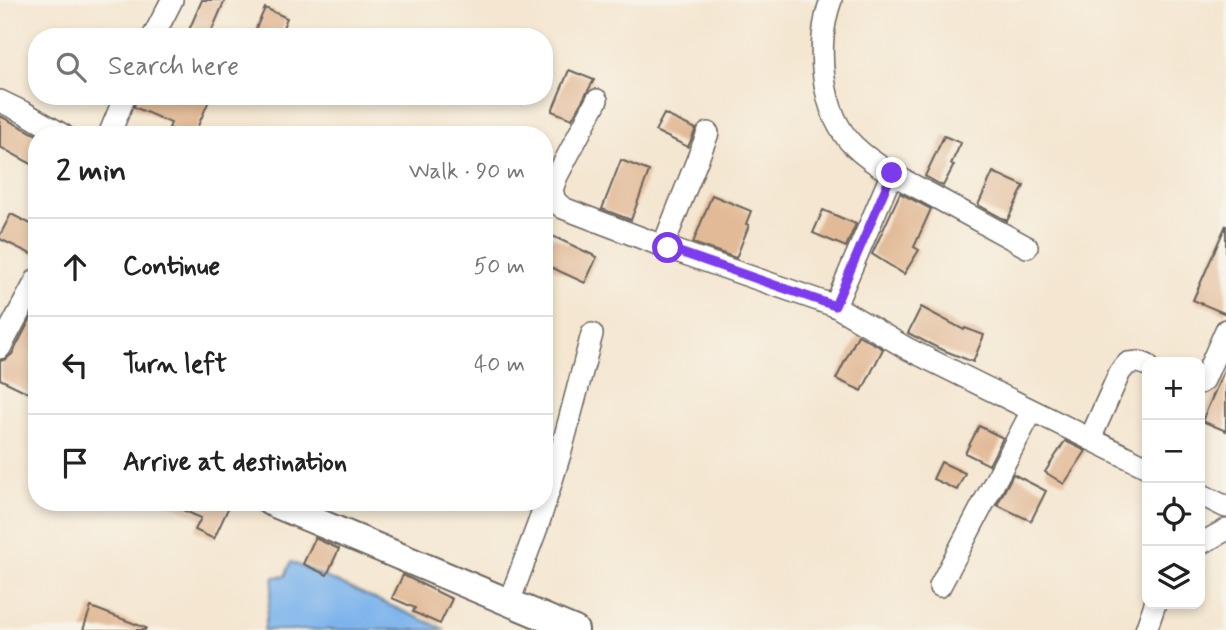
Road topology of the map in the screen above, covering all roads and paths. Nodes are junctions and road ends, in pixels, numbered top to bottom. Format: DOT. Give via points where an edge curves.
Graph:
graph roads {
  1 [pos="172,0"];
  2 [pos="831,0"];
  3 [pos="158,28"];
  4 [pos="597,100"];
  5 [pos="0,101"];
  6 [pos="121,105"];
  7 [pos="47,126"];
  8 [pos="113,126"];
  9 [pos="709,133"];
  10 [pos="892,173"];
  11 [pos="553,187"];
  12 [pos="553,201"];
  13 [pos="663,246"];
  14 [pos="1027,247"];
  15 [pos="28,296"];
  16 [pos="835,306"];
  17 [pos="1226,330"];
  18 [pos="592,334"];
  19 [pos="0,348"];
  20 [pos="1142,363"];
  21 [pos="1205,378"];
  22 [pos="1032,411"];
  23 [pos="1090,439"];
  24 [pos="1142,465"];
  25 [pos="553,477"];
  26 [pos="1205,496"];
  27 [pos="1226,507"];
  28 [pos="292,511"];
  29 [pos="542,511"];
  30 [pos="1226,530"];
  31 [pos="1205,541"];
  32 [pos="940,586"];
  33 [pos="509,602"];
  34 [pos="1153,609"];
  35 [pos="575,630"];
  36 [pos="1146,630"];
  1 -- 3 [label="street"];
  2 -- 10 [label="street" via="822,38 823,67 837,122 854,146"];
  4 -- 11 [label="street"];
  5 -- 7 [label="street"];
  6 -- 8 [label="street"];
  9 -- 13 [label="street"];
  10 -- 14 [label="street"];
  10 -- 16 [label="street"];
  12 -- 13 [label="street"];
  13 -- 16 [label="street"];
  15 -- 19 [label="street"];
  16 -- 22 [label="street" via="908,349"];
  17 -- 21 [label="street"];
  18 -- 25 [label="street"];
  20 -- 23 [label="street" via="1128,363 1120,372"];
  22 -- 23 [label="street"];
  22 -- 32 [label="street"];
  23 -- 24 [label="street"];
  26 -- 27 [label="street"];
  28 -- 33 [label="street"];
  29 -- 33 [label="street"];
  30 -- 31 [label="street"];
  33 -- 35 [label="street"];
  34 -- 36 [label="street"];
}
